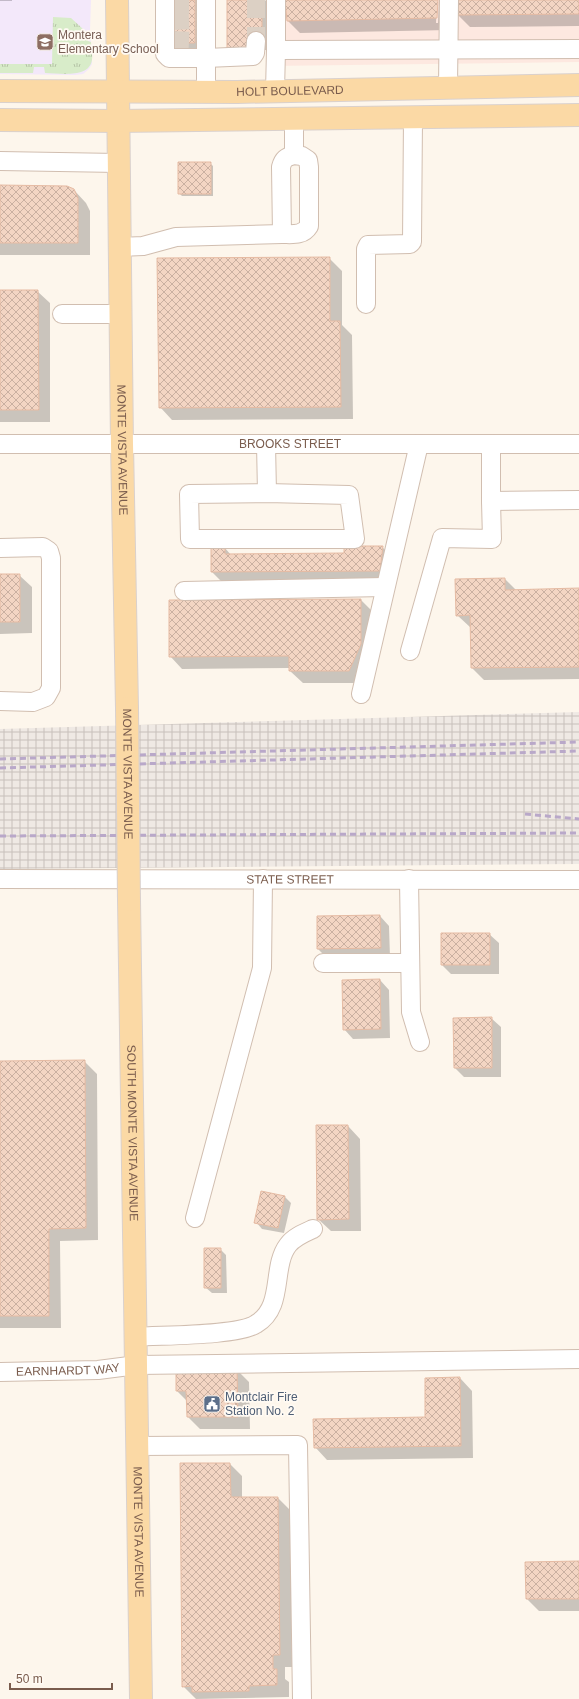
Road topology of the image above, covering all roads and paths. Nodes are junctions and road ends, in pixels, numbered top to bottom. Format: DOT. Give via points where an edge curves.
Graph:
graph roads {
  1 [pos="117,0"];
  2 [pos="276,0"];
  3 [pos="449,0"];
  4 [pos="167,10"];
  5 [pos="202,10"];
  6 [pos="256,41"];
  7 [pos="202,47"];
  8 [pos="449,49"];
  9 [pos="579,49"];
  10 [pos="276,50"];
  11 [pos="579,85"];
  12 [pos="448,87"];
  13 [pos="0,91"];
  14 [pos="275,91"];
  15 [pos="117,92"];
  16 [pos="206,92"];
  17 [pos="579,101"];
  18 [pos="579,115"];
  19 [pos="469,116"];
  20 [pos="413,118"];
  21 [pos="294,119"];
  22 [pos="0,120"];
  23 [pos="118,121"];
  24 [pos="294,155"];
  25 [pos="0,162"];
  26 [pos="118,163"];
  27 [pos="282,234"];
  28 [pos="119,247"];
  29 [pos="366,304"];
  30 [pos="62,314"];
  31 [pos="120,314"];
  32 [pos="0,444"];
  33 [pos="122,444"];
  34 [pos="266,444"];
  35 [pos="419,444"];
  36 [pos="491,444"];
  37 [pos="579,444"];
  38 [pos="267,493"];
  39 [pos="579,500"];
  40 [pos="491,501"];
  41 [pos="0,548"];
  42 [pos="386,588"];
  43 [pos="184,591"];
  44 [pos="410,651"];
  45 [pos="361,694"];
  46 [pos="0,701"];
  47 [pos="0,879"];
  48 [pos="263,879"];
  49 [pos="409,879"];
  50 [pos="579,880"];
  51 [pos="129,900"];
  52 [pos="410,963"];
  53 [pos="323,964"];
  54 [pos="420,1042"];
  55 [pos="196,1218"];
  56 [pos="313,1229"];
  57 [pos="136,1337"];
  58 [pos="579,1359"];
  59 [pos="137,1365"];
  60 [pos="0,1372"];
  61 [pos="138,1446"];
  62 [pos="141,1699"];
  63 [pos="302,1699"];
  1 -- 15 [label="main road, MONTE VISTA AVENUE"];
  2 -- 10 [label="street"];
  3 -- 8 [label="street"];
  4 -- 7 [label="street" via="168,40 165,54 169,58"];
  5 -- 7 [label="street"];
  6 -- 7 [label="street" via="253,56"];
  7 -- 16 [label="street"];
  8 -- 9 [label="street"];
  8 -- 10 [label="street"];
  8 -- 12 [label="street"];
  10 -- 14 [label="street"];
  11 -- 12 [label="main road, HOLT BOULEVARD"];
  12 -- 14 [label="main road, HOLT BOULEVARD"];
  13 -- 15 [label="main road, HOLT BOULEVARD"];
  14 -- 16 [label="main road, HOLT BOULEVARD"];
  15 -- 16 [label="main road, HOLT BOULEVARD"];
  15 -- 23 [label="main road, MONTE VISTA AVENUE"];
  17 -- 19 [label="main road" via="510,105"];
  18 -- 19 [label="main road"];
  19 -- 20 [label="main road"];
  20 -- 21 [label="main road"];
  20 -- 29 [label="street" via="412,242 368,245"];
  21 -- 23 [label="main road"];
  21 -- 24 [label="street"];
  22 -- 23 [label="main road"];
  23 -- 26 [label="main road, MONTE VISTA AVENUE"];
  24 -- 27 [label="street" via="287,157 282,167"];
  24 -- 27 [label="street" via="308,160 310,167 309,226 306,232 300,234"];
  25 -- 26 [label="street"];
  26 -- 28 [label="main road, MONTE VISTA AVENUE"];
  27 -- 28 [label="street" via="176,237 143,246"];
  28 -- 31 [label="main road, MONTE VISTA AVENUE"];
  30 -- 31 [label="street"];
  31 -- 33 [label="main road, MONTE VISTA AVENUE"];
  32 -- 33 [label="street, BROOKS STREET"];
  33 -- 34 [label="street, BROOKS STREET"];
  33 -- 51 [label="main road, MONTE VISTA AVENUE, bridge"];
  34 -- 35 [label="street, BROOKS STREET"];
  34 -- 38 [label="street"];
  35 -- 36 [label="street, BROOKS STREET"];
  35 -- 42 [label="street"];
  36 -- 37 [label="street, BROOKS STREET"];
  36 -- 40 [label="street"];
  38 -- 38 [label="street" via="189,494 190,539 355,539 349,494"];
  39 -- 40 [label="street"];
  40 -- 44 [label="street" via="492,539 442,538"];
  41 -- 46 [label="street" via="43,547 49,551 52,642 51,688 46,697 33,702"];
  42 -- 43 [label="street"];
  42 -- 45 [label="street"];
  47 -- 48 [label="street, STATE STREET"];
  48 -- 49 [label="street, STATE STREET"];
  48 -- 55 [label="street" via="262,968"];
  49 -- 50 [label="street, STATE STREET"];
  49 -- 52 [label="street"];
  51 -- 57 [label="main road, SOUTH MONTE VISTA AVENUE"];
  52 -- 53 [label="street"];
  52 -- 54 [label="street" via="411,1012"];
  56 -- 57 [label="street" via="300,1234 288,1243 283,1251 273,1302 267,1317 255,1325 238,1331"];
  57 -- 59 [label="main road, SOUTH MONTE VISTA AVENUE"];
  58 -- 59 [label="street, EARNHARDT WAY"];
  59 -- 60 [label="street, EARNHARDT WAY" via="98,1370"];
  59 -- 61 [label="main road, MONTE VISTA AVENUE"];
  61 -- 62 [label="main road, MONTE VISTA AVENUE"];
  61 -- 63 [label="street" via="298,1445"];
}
